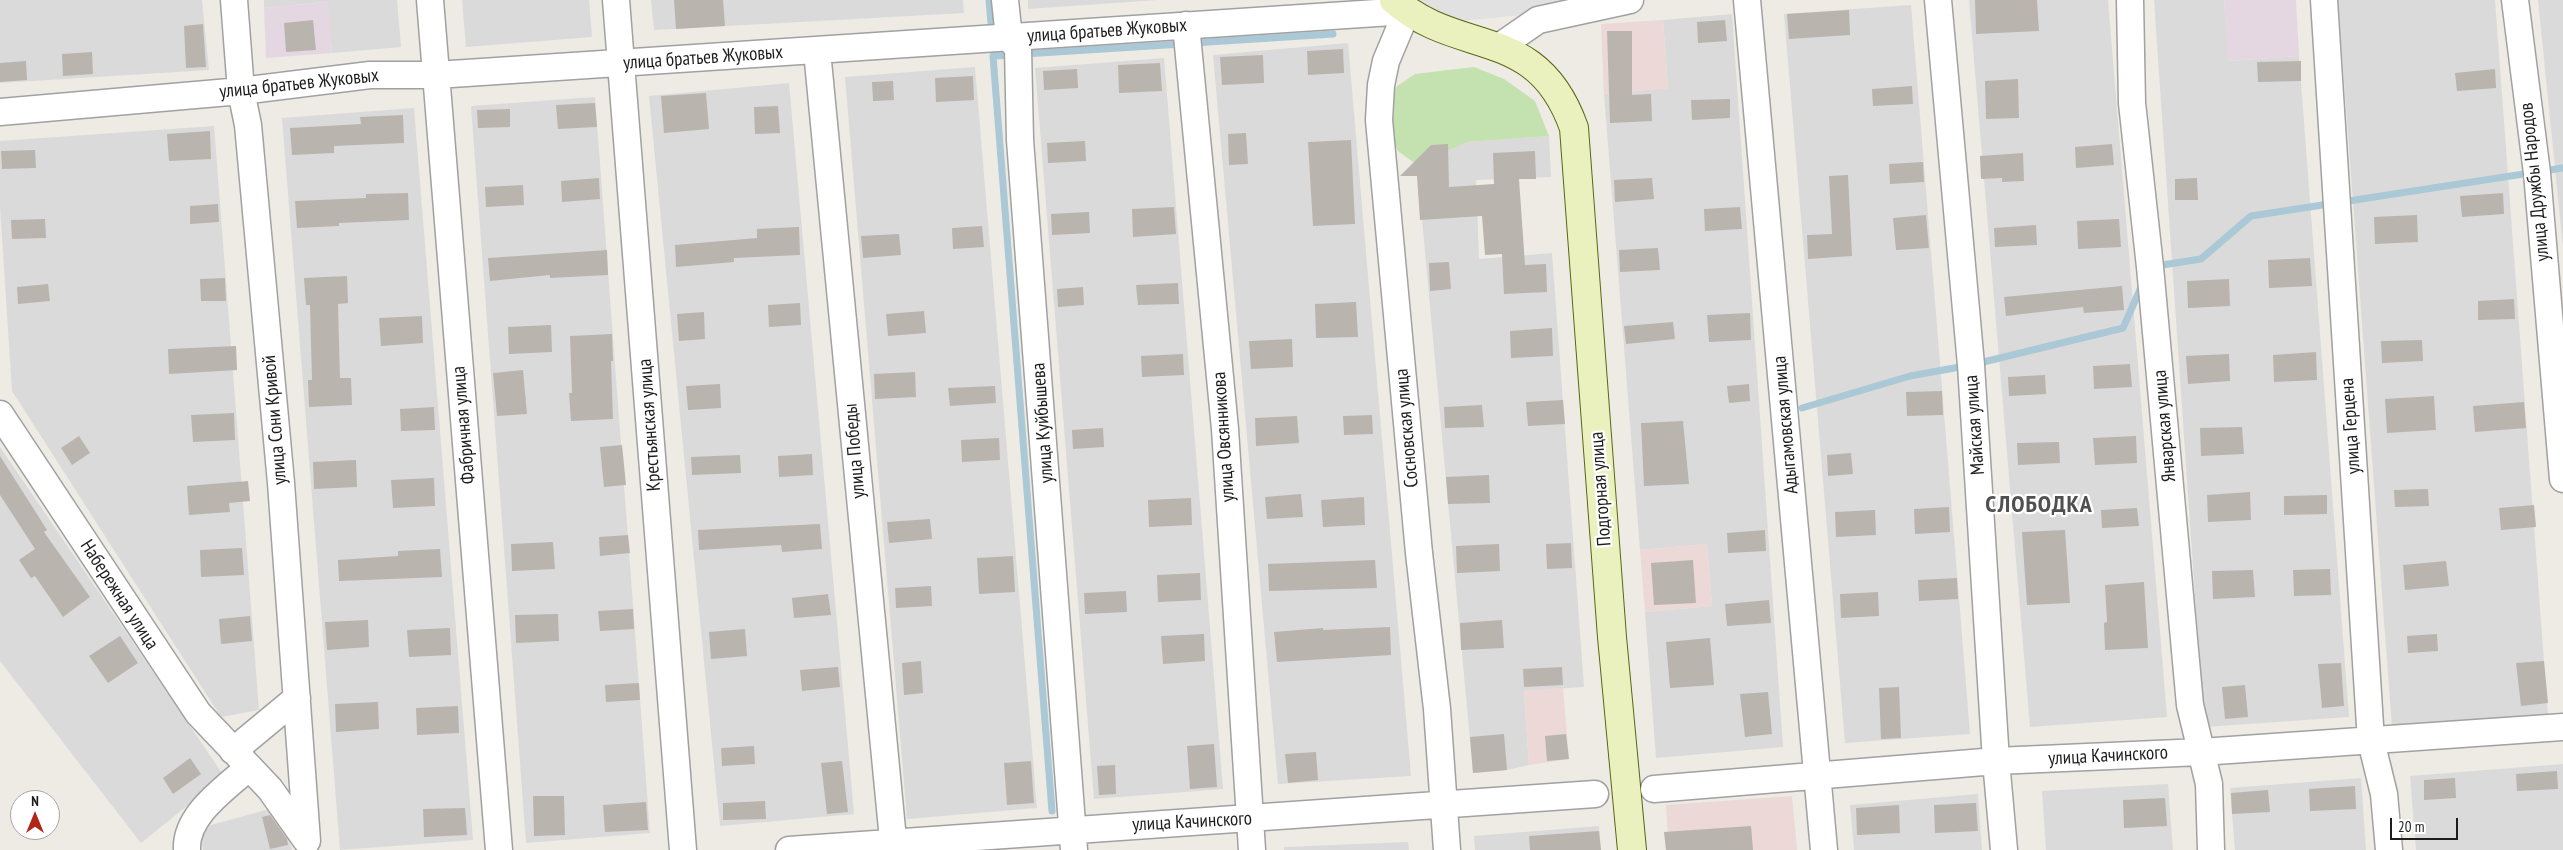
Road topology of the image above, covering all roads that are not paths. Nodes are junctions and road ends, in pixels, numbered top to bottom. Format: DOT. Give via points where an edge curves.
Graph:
graph roads {
  1 [pos="234,0"];
  2 [pos="430,0"];
  3 [pos="616,0"];
  4 [pos="1005,0"];
  5 [pos="1630,0"];
  6 [pos="1747,0"];
  7 [pos="1938,0"];
  8 [pos="2130,0"];
  9 [pos="2324,0"];
  10 [pos="2515,0"];
  11 [pos="1400,5"];
  12 [pos="1186,25"];
  13 [pos="1009,38"];
  14 [pos="1499,47"];
  15 [pos="817,51"];
  16 [pos="622,63"];
  17 [pos="436,75"];
  18 [pos="241,91"];
  19 [pos="0,112"];
  20 [pos="2557,364"];
  21 [pos="0,414"];
  22 [pos="2563,480"];
  23 [pos="297,698"];
  24 [pos="2563,727"];
  25 [pos="2371,741"];
  26 [pos="2201,752"];
  27 [pos="240,759"];
  28 [pos="1996,761"];
  29 [pos="1818,774"];
  30 [pos="1654,789"];
  31 [pos="1595,794"];
  32 [pos="1443,804"];
  33 [pos="1249,818"];
  34 [pos="1073,840"];
  35 [pos="309,846"];
  36 [pos="893,846"];
  37 [pos="187,850"];
  38 [pos="499,850"];
  39 [pos="684,850"];
  40 [pos="789,850"];
  41 [pos="1252,850"];
  42 [pos="1447,850"];
  43 [pos="1632,850"];
  44 [pos="1824,850"];
  45 [pos="2004,850"];
  46 [pos="2211,850"];
  47 [pos="2389,850"];
  1 -- 18 [label="street, улица Сони Кривой"];
  2 -- 17 [label="street, Фабричная улица"];
  3 -- 16 [label="street, Крестьянская улица"];
  4 -- 13 [label="street, улица Куйбышева"];
  5 -- 14 [label="street" via="1538,20"];
  6 -- 29 [label="street, Адыгамовская улица"];
  7 -- 28 [label="street, Майская улица" via="1971,365"];
  8 -- 26 [label="street, Январская улица" via="2132,103 2190,705"];
  9 -- 25 [label="street, улица Герцена"];
  10 -- 20 [label="street, улица Дружбы Народов"];
  11 -- 12 [label="street, улица братьев Жуковых"];
  11 -- 14 [label="street, Подгорная улица" via="1433,25"];
  11 -- 32 [label="street, Сосновская улица" via="1381,85 1379,120 1418,553 1437,709"];
  12 -- 13 [label="street, улица братьев Жуковых"];
  12 -- 33 [label="street, улица Овсянникова" via="1225,429"];
  13 -- 15 [label="street, улица братьев Жуковых"];
  13 -- 34 [label="street, улица Куйбышева" via="1018,48 1020,140"];
  14 -- 43 [label="street, Подгорная улица" via="1546,77 1563,102 1574,128 1612,637"];
  15 -- 16 [label="street, улица братьев Жуковых"];
  15 -- 36 [label="street, улица Победы"];
  16 -- 17 [label="street, улица братьев Жуковых"];
  16 -- 39 [label="street, Крестьянская улица"];
  17 -- 18 [label="street, улица братьев Жуковых" via="370,75"];
  17 -- 38 [label="street, Фабричная улица"];
  18 -- 19 [label="street, улица братьев Жуковых"];
  18 -- 23 [label="street, улица Сони Кривой" via="248,125"];
  20 -- 22 [label="street, улица Дружбы Народов"];
  21 -- 27 [label="street, Набережная улица" via="198,713"];
  23 -- 27 [label="street"];
  23 -- 35 [label="street, улица Сони Кривой"];
  24 -- 25 [label="street, улица Качинского"];
  25 -- 26 [label="street, улица Качинского"];
  25 -- 47 [label="street, улица Герцена" via="2384,794"];
  26 -- 28 [label="street, улица Качинского"];
  26 -- 46 [label="street, Январская улица" via="2209,784"];
  27 -- 35 [label="street, Набережная улица" via="270,789"];
  27 -- 37 [label="street" via="199,814 186,840"];
  28 -- 29 [label="street, улица Качинского"];
  28 -- 45 [label="street, Майская улица"];
  29 -- 30 [label="street, улица Качинского"];
  29 -- 44 [label="street, Адыгамовская улица"];
  31 -- 32 [label="street, улица Качинского"];
  32 -- 33 [label="street, улица Качинского"];
  32 -- 42 [label="street, Сосновская улица"];
  33 -- 34 [label="street, улица Качинского"];
  33 -- 41 [label="street, улица Овсянникова"];
  34 -- 36 [label="street, улица Качинского"];
  36 -- 40 [label="street, улица Качинского"];
}
